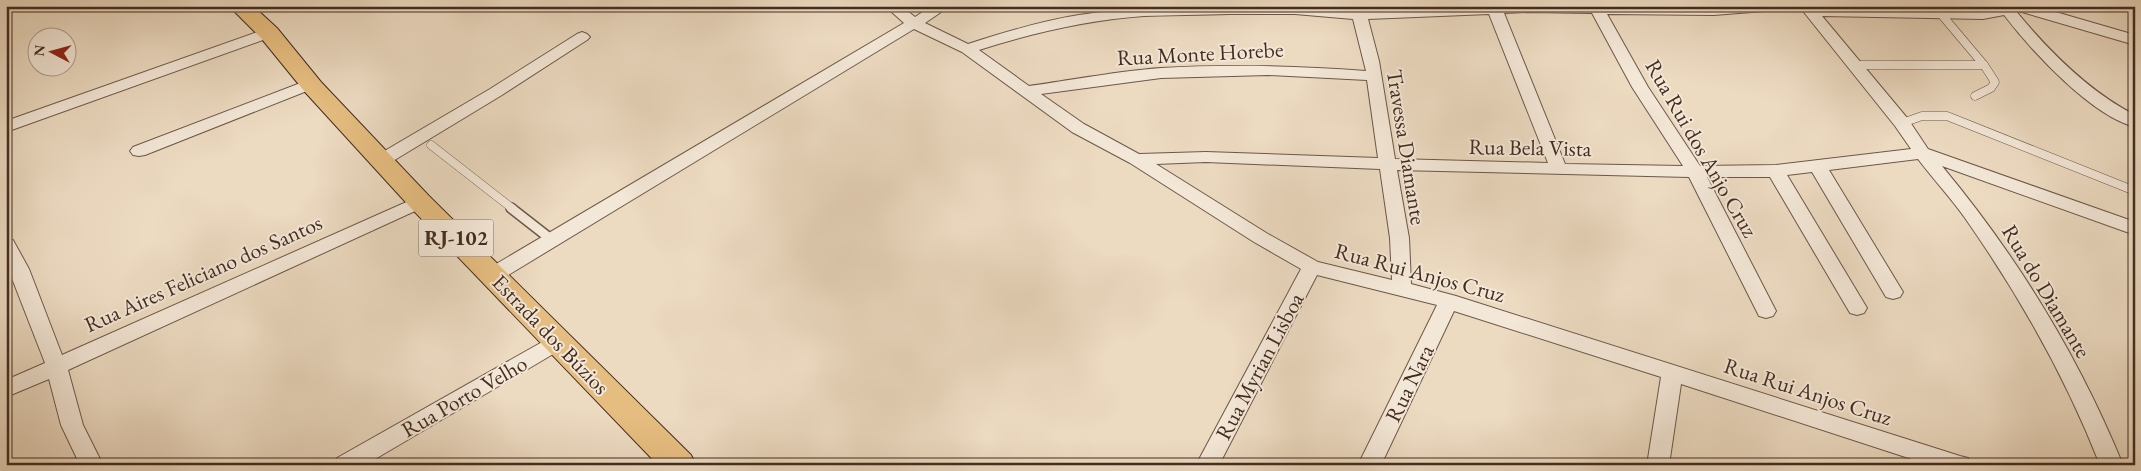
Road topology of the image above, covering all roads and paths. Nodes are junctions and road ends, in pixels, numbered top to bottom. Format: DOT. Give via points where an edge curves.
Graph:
graph roads {
  1 [pos="240,6"];
  2 [pos="892,6"];
  3 [pos="944,6"];
  4 [pos="1777,6"];
  5 [pos="1526,7"];
  6 [pos="1596,8"];
  7 [pos="2010,8"];
  8 [pos="1808,9"];
  9 [pos="1495,10"];
  10 [pos="1358,11"];
  11 [pos="1941,14"];
  12 [pos="915,24"];
  13 [pos="269,33"];
  14 [pos="582,37"];
  15 [pos="2135,40"];
  16 [pos="967,49"];
  17 [pos="1984,64"];
  18 [pos="1854,66"];
  19 [pos="1374,76"];
  20 [pos="311,84"];
  21 [pos="1028,91"];
  22 [pos="1975,96"];
  23 [pos="2135,122"];
  24 [pos="1902,123"];
  25 [pos="6,127"];
  26 [pos="431,145"];
  27 [pos="139,151"];
  28 [pos="1922,153"];
  29 [pos="1136,159"];
  30 [pos="382,160"];
  31 [pos="1388,163"];
  32 [pos="1818,167"];
  33 [pos="1559,170"];
  34 [pos="1776,171"];
  35 [pos="1696,172"];
  36 [pos="2135,191"];
  37 [pos="420,202"];
  38 [pos="2135,229"];
  39 [pos="552,240"];
  40 [pos="6,245"];
  41 [pos="1312,267"];
  42 [pos="12,271"];
  43 [pos="493,275"];
  44 [pos="1402,288"];
  45 [pos="1894,292"];
  46 [pos="1449,301"];
  47 [pos="1856,308"];
  48 [pos="1766,311"];
  49 [pos="558,342"];
  50 [pos="56,365"];
  51 [pos="1672,372"];
  52 [pos="6,389"];
  53 [pos="1951,463"];
  54 [pos="92,465"];
  55 [pos="345,465"];
  56 [pos="679,465"];
  57 [pos="1207,465"];
  58 [pos="1369,465"];
  59 [pos="1658,465"];
  60 [pos="2112,465"];
  1 -- 13 [label="main road, Estrada dos Búzios / RJ-102"];
  2 -- 12 [label="street, Rua Rui Anjos Cruz"];
  3 -- 12 [label="street"];
  4 -- 6 [label="street" via="1714,11"];
  5 -- 6 [label="street"];
  5 -- 9 [label="street"];
  6 -- 35 [label="street, Rua Rui dos Anjo Cruz" via="1640,87"];
  7 -- 11 [label="street" via="1983,15"];
  7 -- 15 [label="street"];
  7 -- 23 [label="street" via="2055,64 2122,117"];
  8 -- 11 [label="street"];
  8 -- 18 [label="street, Rua do Diamante"];
  9 -- 10 [label="street"];
  9 -- 33 [label="street"];
  10 -- 16 [label="street" via="1238,10 1113,15 1020,32"];
  10 -- 19 [label="street, Travessa Diamante"];
  11 -- 17 [label="lane"];
  12 -- 16 [label="street, Rua Rui Anjos Cruz"];
  12 -- 39 [label="street"];
  13 -- 20 [label="main road, Estrada dos Búzios / RJ-102"];
  13 -- 25 [label="street"];
  14 -- 30 [label="street"];
  16 -- 21 [label="street, Rua Rui Anjos Cruz"];
  17 -- 18 [label="lane"];
  17 -- 22 [label="lane" via="1995,82 1991,88"];
  18 -- 24 [label="street, Rua do Diamante"];
  19 -- 21 [label="street, Rua Monte Horebe" via="1311,72 1158,73"];
  19 -- 31 [label="street, Travessa Diamante"];
  20 -- 27 [label="street"];
  20 -- 30 [label="main road, Estrada dos Búzios / RJ-102"];
  21 -- 29 [label="street, Rua Rui Anjos Cruz" via="1078,128"];
  24 -- 28 [label="street, Rua do Diamante"];
  24 -- 36 [label="lane" via="1922,116 1947,116"];
  26 -- 39 [label="lane"];
  28 -- 32 [label="street, Rua Bela Vista"];
  28 -- 38 [label="street"];
  28 -- 60 [label="street, Rua do Diamante" via="1970,213 2017,281 2061,356"];
  29 -- 31 [label="street, Rua Bela Vista"];
  29 -- 41 [label="street, Rua Rui Anjos Cruz"];
  30 -- 37 [label="main road, Estrada dos Búzios / RJ-102"];
  31 -- 33 [label="street, Rua Bela Vista"];
  31 -- 44 [label="street, Travessa Diamante" via="1403,265"];
  32 -- 34 [label="street, Rua Bela Vista"];
  32 -- 45 [label="street"];
  33 -- 35 [label="street, Rua Bela Vista"];
  34 -- 35 [label="street, Rua Bela Vista"];
  34 -- 47 [label="street"];
  35 -- 48 [label="street, Rua Rui dos Anjo Cruz"];
  37 -- 43 [label="main road, Estrada dos Búzios / RJ-102"];
  37 -- 50 [label="street, Rua Aires Feliciano dos Santos"];
  39 -- 43 [label="street"];
  40 -- 42 [label="street"];
  41 -- 44 [label="street, Rua Rui Anjos Cruz"];
  41 -- 57 [label="street, Rua Myrian Lisboa"];
  42 -- 50 [label="street"];
  43 -- 49 [label="main road, Estrada dos Búzios / RJ-102"];
  44 -- 46 [label="street, Rua Rui Anjos Cruz"];
  46 -- 51 [label="street, Rua Rui Anjos Cruz"];
  46 -- 58 [label="street, Rua Nara"];
  49 -- 55 [label="street, Rua Porto Velho"];
  49 -- 56 [label="main road, Estrada dos Búzios / RJ-102"];
  50 -- 52 [label="street, Rua Aires Feliciano dos Santos"];
  50 -- 54 [label="street" via="72,425"];
  51 -- 53 [label="street, Rua Rui Anjos Cruz"];
  51 -- 59 [label="street"];
}
